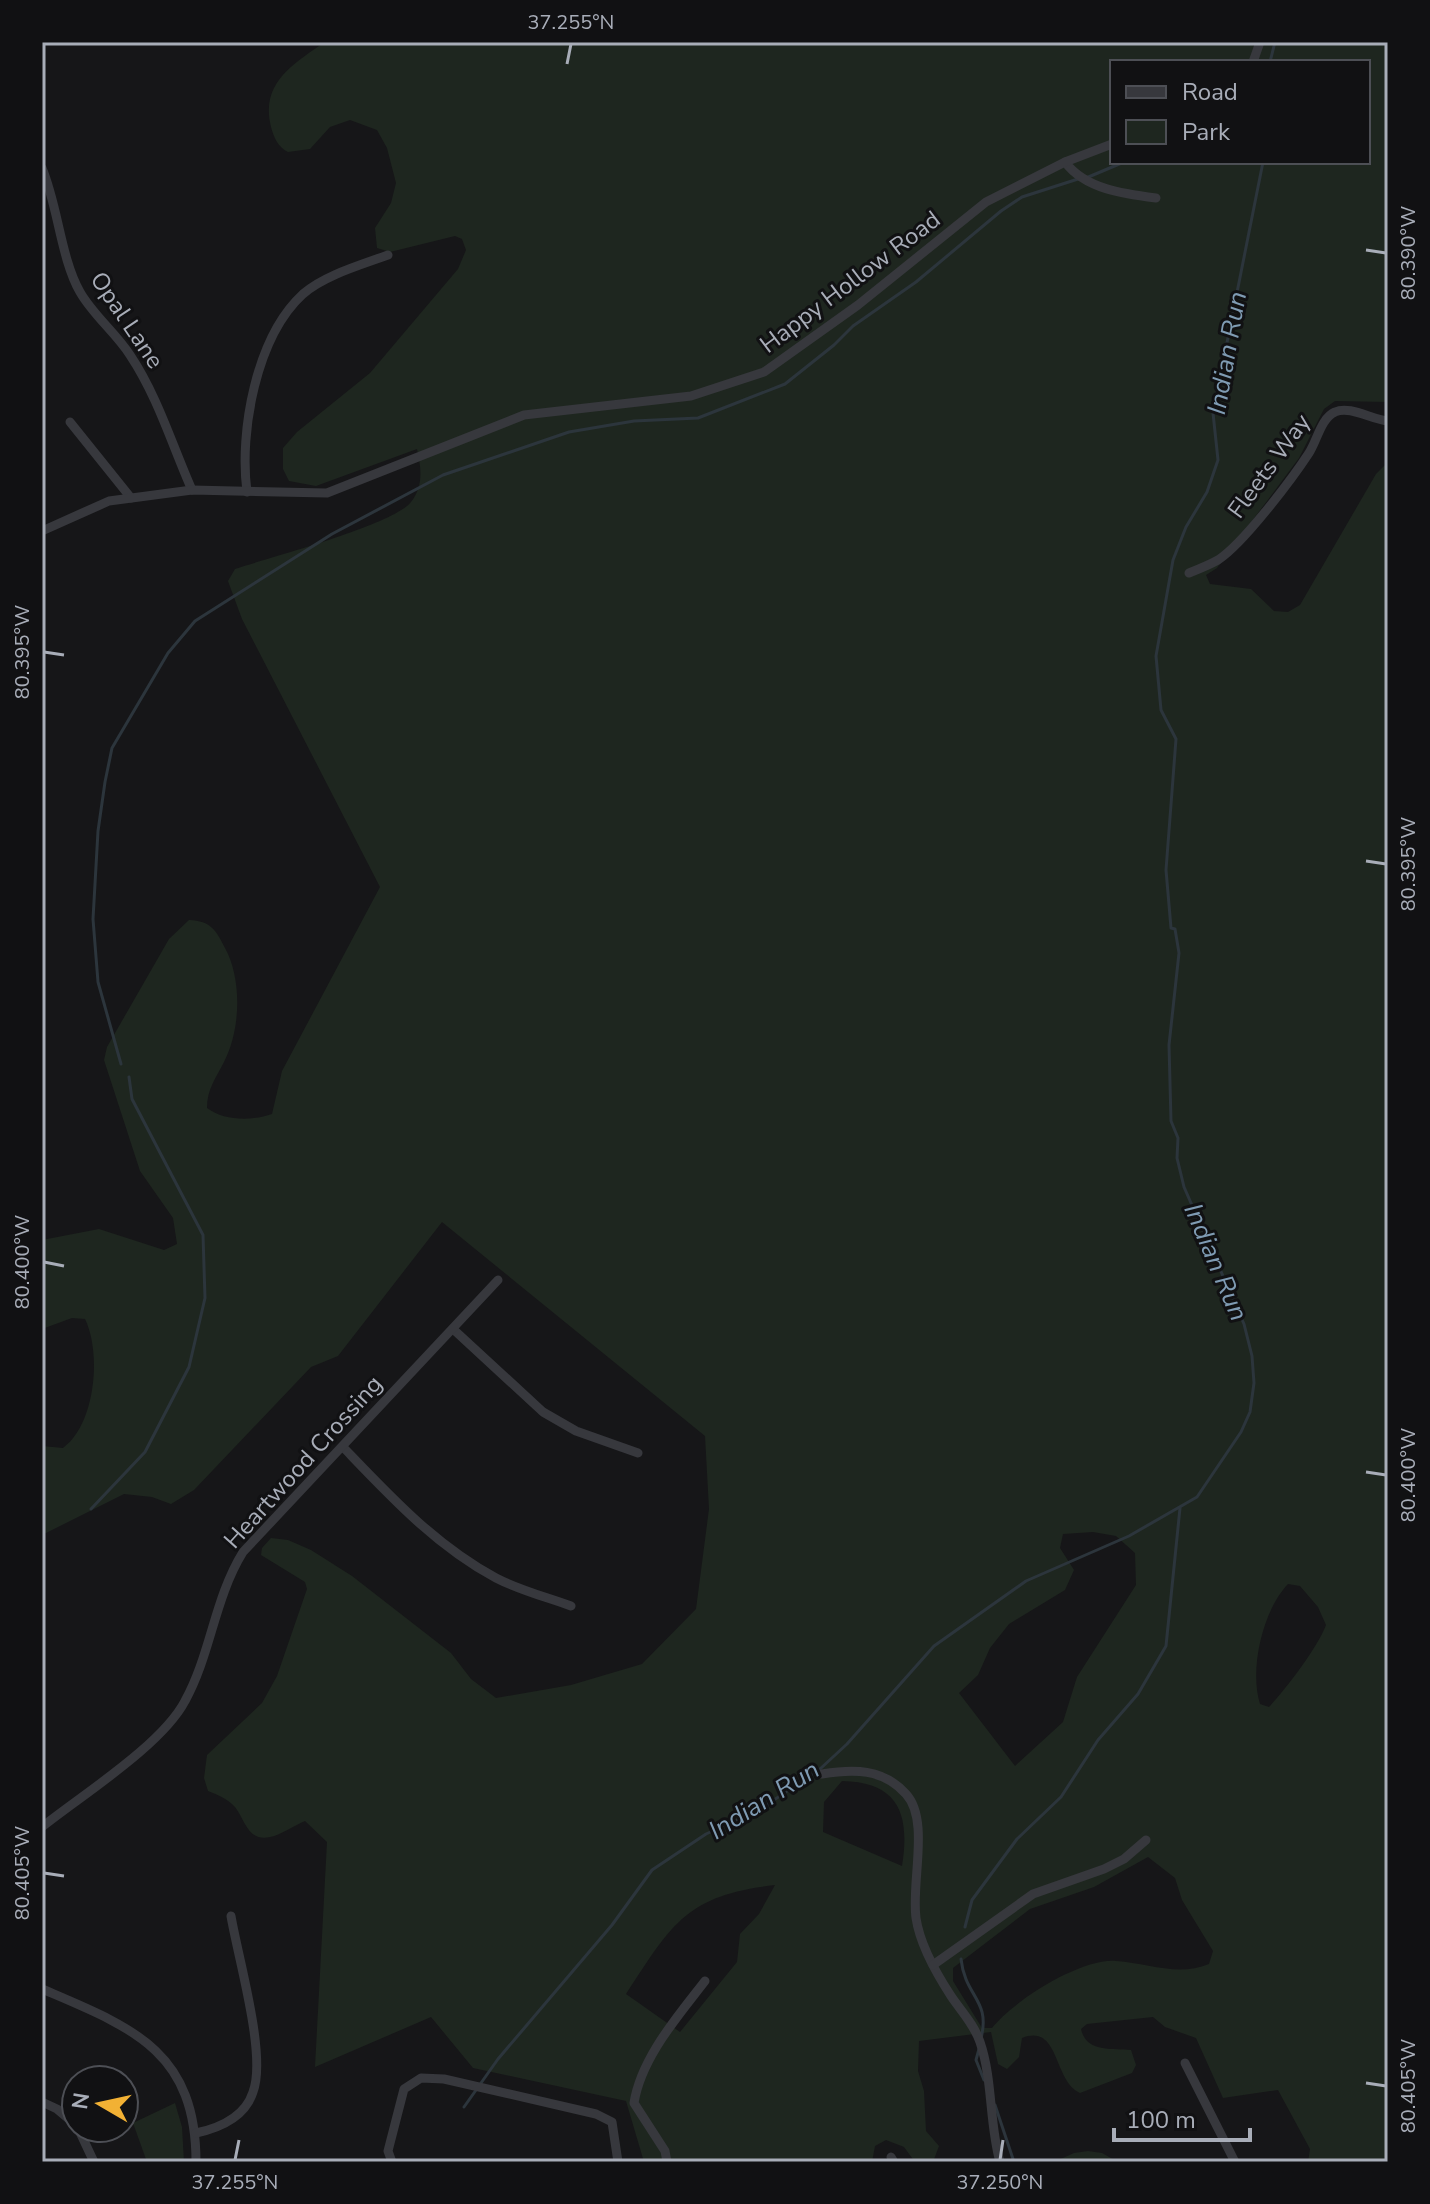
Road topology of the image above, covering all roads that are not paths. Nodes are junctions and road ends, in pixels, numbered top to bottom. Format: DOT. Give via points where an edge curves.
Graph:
graph roads {
  1 [pos="1110,145"];
  2 [pos="1065,162"];
  3 [pos="42,168"];
  4 [pos="1156,198"];
  5 [pos="388,255"];
  6 [pos="1388,421"];
  7 [pos="70,422"];
  8 [pos="192,490"];
  9 [pos="247,492"];
  10 [pos="131,498"];
  11 [pos="42,531"];
  12 [pos="1189,573"];
  13 [pos="498,1280"];
  14 [pos="453,1329"];
  15 [pos="343,1447"];
  16 [pos="638,1453"];
  17 [pos="571,1606"];
  18 [pos="822,1774"];
  19 [pos="42,1827"];
  20 [pos="1146,1840"];
  21 [pos="231,1916"];
  22 [pos="933,1965"];
  23 [pos="705,1981"];
  24 [pos="42,1989"];
  25 [pos="1185,2063"];
  26 [pos="42,2102"];
  27 [pos="60,2112"];
  28 [pos="196,2133"];
  29 [pos="85,2144"];
  30 [pos="94,2162"];
  31 [pos="196,2162"];
  32 [pos="392,2162"];
  33 [pos="618,2162"];
  34 [pos="667,2162"];
  35 [pos="1000,2162"];
  36 [pos="1235,2162"];
  1 -- 2 [label="street, Happy Hollow Road"];
  2 -- 4 [label="street" via="1073,173 1116,193"];
  2 -- 9 [label="street, Happy Hollow Road" via="986,202 764,372 691,396 524,415 327,493"];
  3 -- 8 [label="street, Opal Lane" via="80,292 130,354"];
  5 -- 9 [label="street" via="303,294 276,332 257,376 243,442"];
  6 -- 12 [label="street, Fleets Way" via="1349,409 1335,412 1237,544"];
  7 -- 10 [label="street"];
  8 -- 9 [label="street, Happy Hollow Road"];
  8 -- 10 [label="street, Happy Hollow Road"];
  10 -- 11 [label="street, Happy Hollow Road" via="109,501"];
  13 -- 14 [label="street, Heartwood Crossing"];
  14 -- 15 [label="street, Heartwood Crossing"];
  14 -- 16 [label="street" via="543,1412 576,1431"];
  15 -- 17 [label="street" via="426,1531 463,1558 499,1579"];
  15 -- 19 [label="street, Heartwood Crossing" via="243,1552 222,1592 195,1680 173,1720"];
  18 -- 22 [label="street" via="875,1772 913,1803 920,1832 913,1897"];
  20 -- 22 [label="street" via="1114,1864 1033,1894"];
  21 -- 28 [label="street" via="255,2049 253,2093 226,2124"];
  22 -- 35 [label="street" via="981,2043"];
  23 -- 34 [label="street" via="674,2021 637,2088 634,2103"];
  24 -- 28 [label="street" via="140,2036 179,2082"];
  25 -- 36 [label="street"];
  26 -- 27 [label="street"];
  28 -- 31 [label="street"];
  29 -- 30 [label="street"];
  32 -- 33 [label="street" via="388,2151 404,2089 421,2078 596,2114 612,2122"];
}
